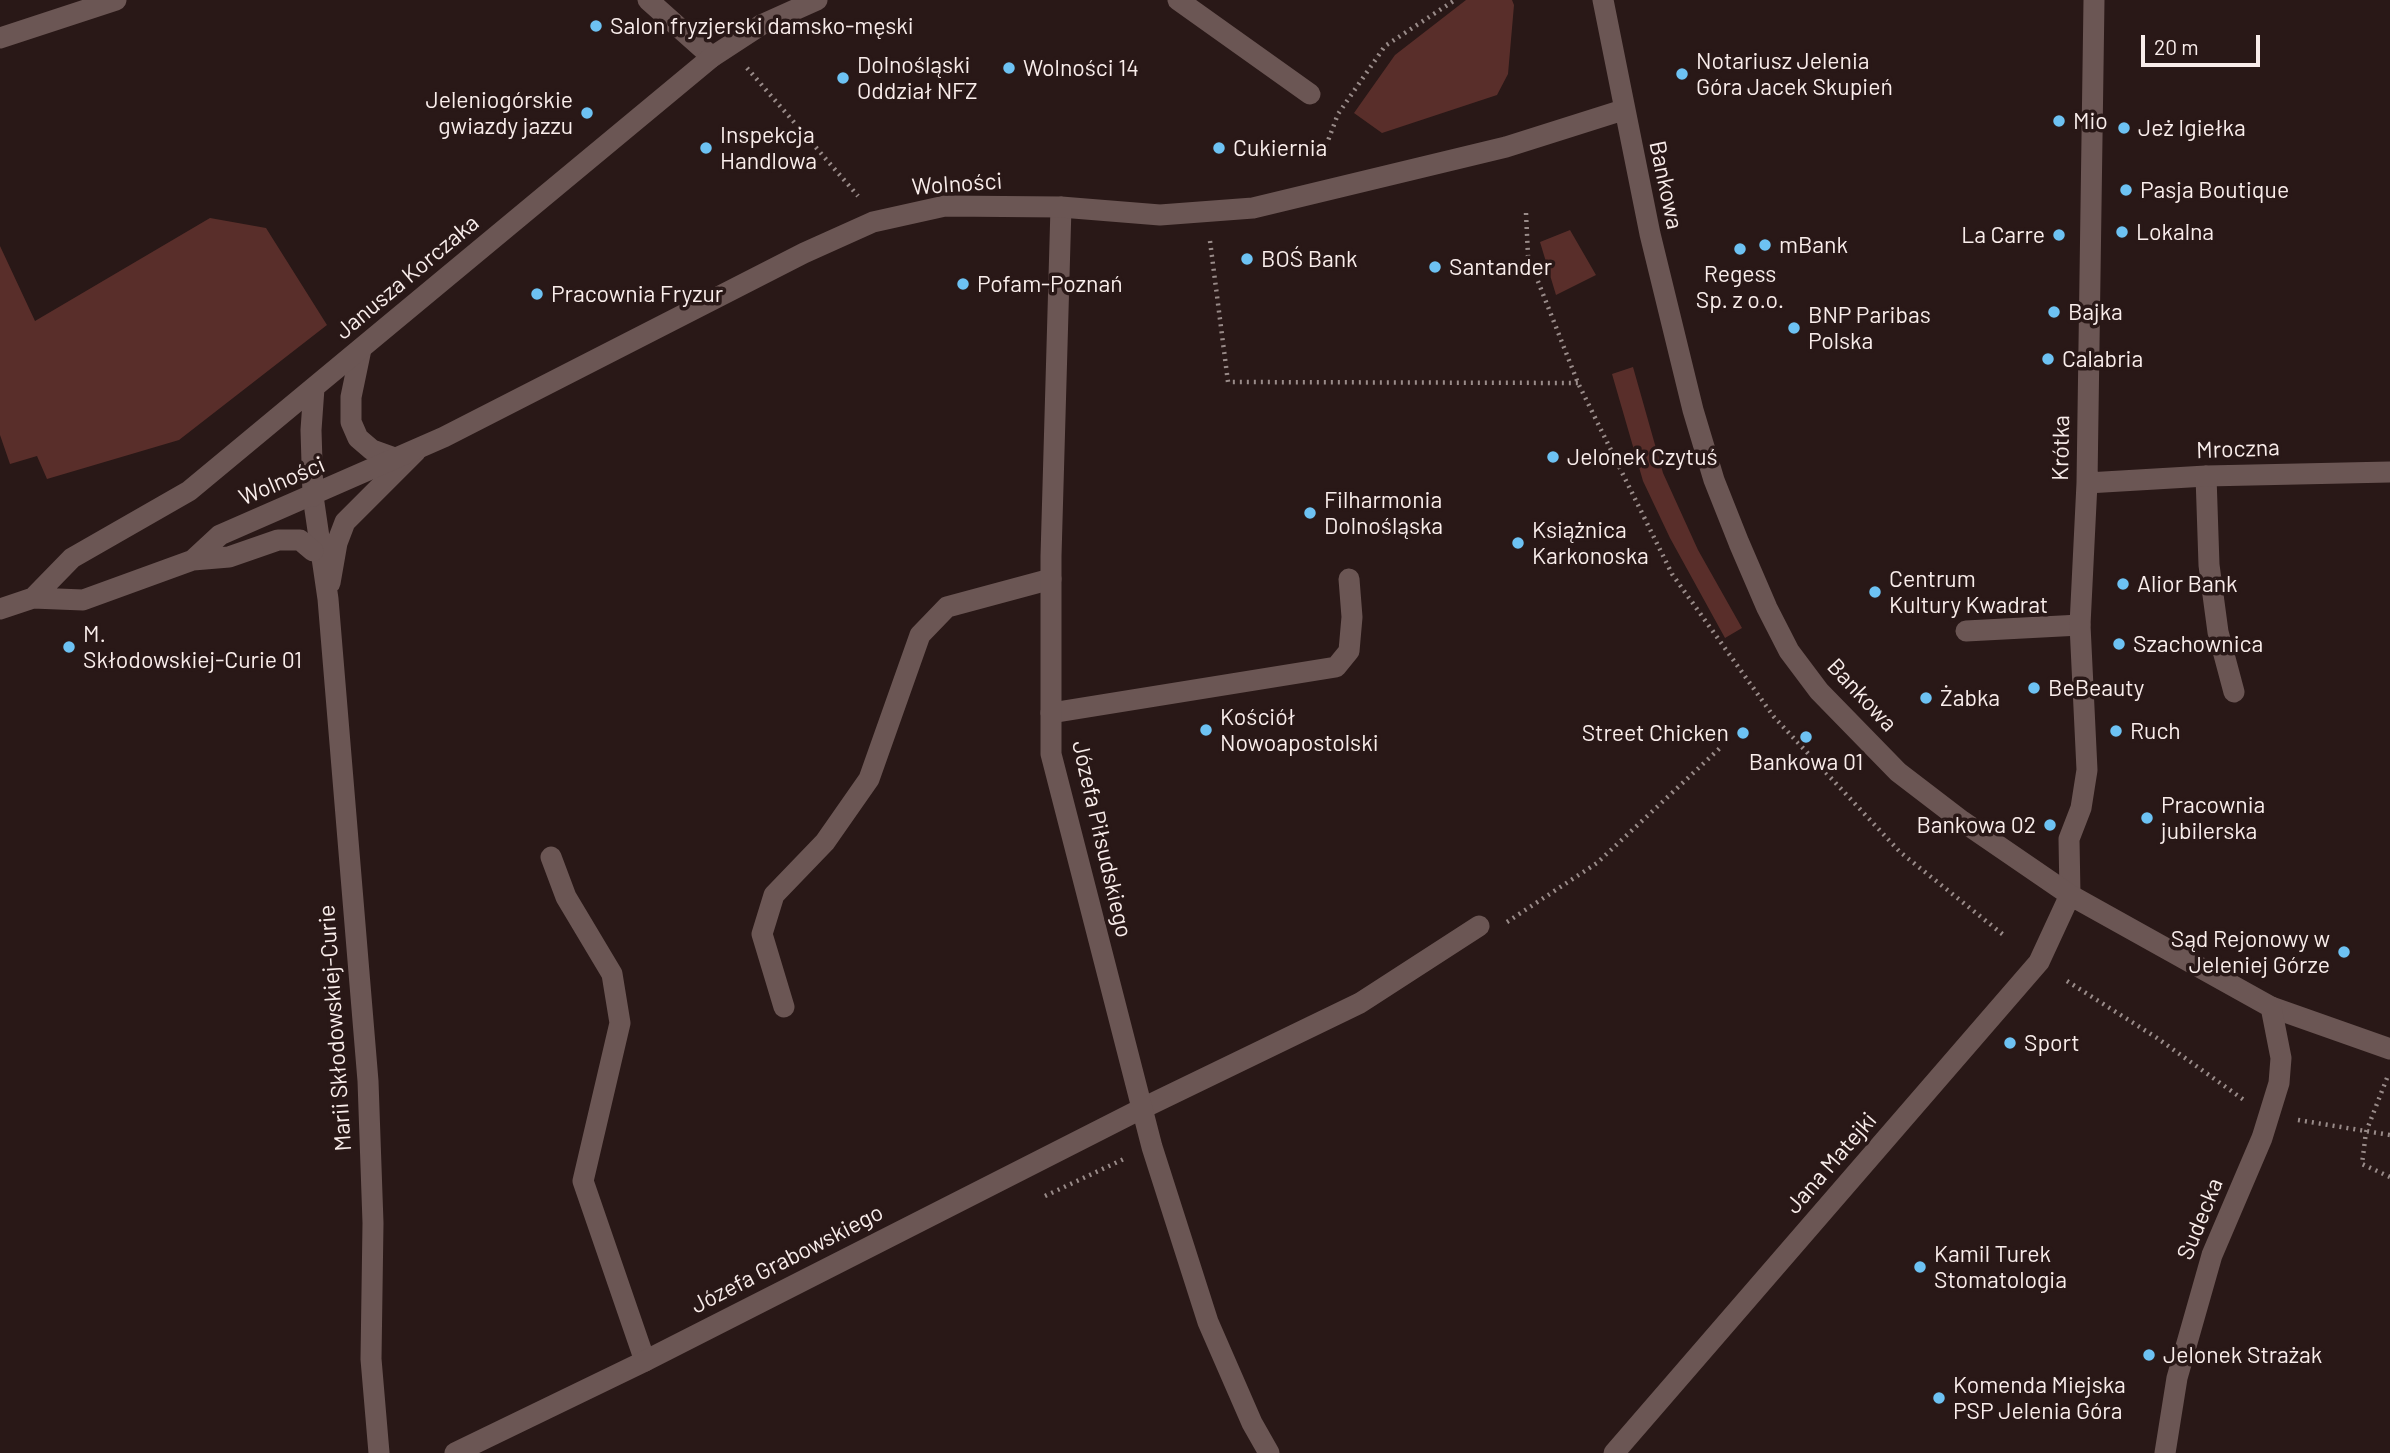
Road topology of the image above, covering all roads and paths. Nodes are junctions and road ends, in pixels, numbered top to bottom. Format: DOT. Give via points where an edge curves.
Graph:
graph roads {
  1 [pos="116,0"];
  2 [pos="648,0"];
  3 [pos="817,0"];
  4 [pos="1178,0"];
  5 [pos="1455,0"];
  6 [pos="1603,0"];
  7 [pos="2094,0"];
  8 [pos="0,38"];
  9 [pos="712,58"];
  10 [pos="746,68"];
  11 [pos="1310,94"];
  12 [pos="1623,110"];
  13 [pos="1326,146"];
  14 [pos="863,202"];
  15 [pos="1061,207"];
  16 [pos="1207,213"];
  17 [pos="1526,213"];
  18 [pos="361,349"];
  19 [pos="1578,383"];
  20 [pos="314,388"];
  21 [pos="417,450"];
  22 [pos="397,458"];
  23 [pos="2390,472"];
  24 [pos="2206,475"];
  25 [pos="2087,483"];
  26 [pos="313,496"];
  27 [pos="337,543"];
  28 [pos="313,551"];
  29 [pos="193,560"];
  30 [pos="1051,579"];
  31 [pos="1349,579"];
  32 [pos="33,598"];
  33 [pos="328,599"];
  34 [pos="0,609"];
  35 [pos="2080,625"];
  36 [pos="1966,631"];
  37 [pos="2234,692"];
  38 [pos="1051,713"];
  39 [pos="551,857"];
  40 [pos="2070,895"];
  41 [pos="1479,926"];
  42 [pos="2006,937"];
  43 [pos="2067,981"];
  44 [pos="784,1007"];
  45 [pos="2271,1007"];
  46 [pos="2390,1049"];
  47 [pos="2389,1073"];
  48 [pos="2250,1105"];
  49 [pos="1141,1109"];
  50 [pos="2291,1119"];
  51 [pos="2366,1132"];
  52 [pos="2390,1135"];
  53 [pos="2390,1177"];
  54 [pos="645,1361"];
  55 [pos="379,1453"];
  56 [pos="455,1453"];
  57 [pos="1269,1453"];
  58 [pos="1614,1453"];
  59 [pos="2165,1453"];
  1 -- 8 [label="street"];
  2 -- 9 [label="street"];
  3 -- 9 [label="street, Janusza Korczaka" via="761,25"];
  4 -- 11 [label="street"];
  5 -- 13 [label="path" via="1385,46 1338,114"];
  6 -- 12 [label="street, Bankowa"];
  7 -- 25 [label="street, Krótka"];
  9 -- 18 [label="street, Janusza Korczaka"];
  10 -- 14 [label="path"];
  12 -- 16 [label="street, Wolności" via="1506,147 1253,208"];
  12 -- 40 [label="street, Bankowa" via="1693,410 1714,480 1789,651 1819,691 1898,772"];
  15 -- 16 [label="street, Wolności" via="1160,215"];
  15 -- 21 [label="street, Wolności" via="944,206 873,222"];
  15 -- 30 [label="street, Józefa Piłsudskiego"];
  16 -- 19 [label="path" via="1228,382"];
  17 -- 19 [label="path" via="1528,256"];
  18 -- 20 [label="street, Janusza Korczaka"];
  18 -- 22 [label="street" via="351,422 358,438 372,450"];
  19 -- 42 [label="path" via="1672,574 1774,717 1900,852"];
  20 -- 26 [label="street, Marii Skłodowskiej-Curie"];
  20 -- 32 [label="street, Janusza Korczaka" via="189,491 72,558"];
  21 -- 22 [label="street, Wolności"];
  21 -- 27 [label="street, Wolności" via="345,523"];
  22 -- 26 [label="street, Wolności"];
  23 -- 24 [label="street, Mroczna"];
  24 -- 25 [label="street, Mroczna"];
  24 -- 37 [label="street" via="2209,565 2218,632"];
  25 -- 35 [label="street, Krótka"];
  26 -- 29 [label="street, Wolności" via="220,536"];
  26 -- 33 [label="street, Marii Skłodowskiej-Curie"];
  27 -- 33 [label="street, Marii Skłodowskiej-Curie"];
  28 -- 29 [label="street, Wolności" via="300,540 278,540 229,557"];
  28 -- 33 [label="street, Marii Skłodowskiej-Curie"];
  29 -- 32 [label="street, Wolności" via="83,600"];
  30 -- 38 [label="street, Józefa Piłsudskiego"];
  30 -- 44 [label="street" via="947,607 920,635 869,779 825,842 774,895 762,934"];
  31 -- 38 [label="street" via="1349,651 1336,667"];
  32 -- 34 [label="street, Wolności"];
  33 -- 55 [label="street, Marii Skłodowskiej-Curie" via="368,1081 371,1359"];
  35 -- 36 [label="street"];
  35 -- 40 [label="street, Krótka" via="2087,770 2081,808 2069,839"];
  38 -- 49 [label="street, Józefa Piłsudskiego" via="1051,754"];
  39 -- 54 [label="street" via="566,897 612,974 620,1023 583,1181"];
  40 -- 45 [label="street, Bankowa"];
  40 -- 58 [label="street, Jana Matejki" via="2039,962"];
  41 -- 49 [label="street, Józefa Grabowskiego" via="1360,1003"];
  43 -- 48 [label="path"];
  45 -- 46 [label="street, Bankowa"];
  45 -- 59 [label="street, Sudecka" via="2281,1058 2279,1083 2262,1138 2212,1255 2177,1378"];
  47 -- 51 [label="path"];
  49 -- 54 [label="street, Józefa Grabowskiego"];
  49 -- 57 [label="street, Józefa Piłsudskiego" via="1208,1322"];
  50 -- 51 [label="path"];
  51 -- 52 [label="path"];
  51 -- 53 [label="path" via="2362,1164"];
  54 -- 56 [label="street, Józefa Grabowskiego"];
}
